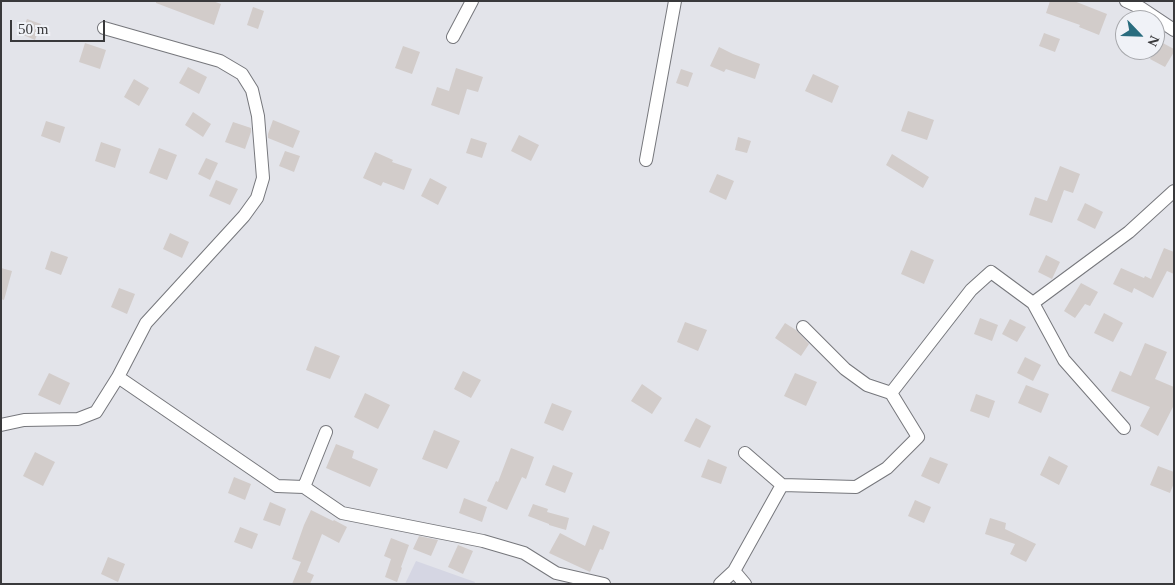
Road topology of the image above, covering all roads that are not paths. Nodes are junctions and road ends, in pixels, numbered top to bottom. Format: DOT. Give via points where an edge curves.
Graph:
graph roads {
  1 [pos="472,1"];
  2 [pos="675,1"];
  3 [pos="1126,1"];
  4 [pos="1142,5"];
  5 [pos="104,28"];
  6 [pos="1174,30"];
  7 [pos="454,37"];
  8 [pos="646,160"];
  9 [pos="1174,191"];
  10 [pos="1034,302"];
  11 [pos="803,327"];
  12 [pos="118,377"];
  13 [pos="891,393"];
  14 [pos="1,425"];
  15 [pos="1124,428"];
  16 [pos="326,432"];
  17 [pos="745,452"];
  18 [pos="782,484"];
  19 [pos="304,487"];
  20 [pos="734,571"];
  21 [pos="604,584"];
  22 [pos="720,584"];
  23 [pos="745,584"];
  1 -- 7 [label="street"];
  2 -- 8 [label="street"];
  3 -- 4 [label="street"];
  4 -- 6 [label="street"];
  5 -- 12 [label="street" via="220,61 242,74 252,90 258,116 264,178 257,198 244,216 146,323"];
  9 -- 10 [label="street" via="1129,232"];
  10 -- 13 [label="street" via="990,272 970,290"];
  10 -- 15 [label="street" via="1064,360"];
  11 -- 13 [label="street" via="844,368 868,385"];
  12 -- 14 [label="street" via="96,412 78,419 24,420"];
  12 -- 19 [label="street" via="277,486"];
  13 -- 18 [label="street" via="918,437 887,468 856,487"];
  16 -- 19 [label="street"];
  17 -- 18 [label="street"];
  18 -- 20 [label="street"];
  19 -- 21 [label="street" via="342,513 483,541 524,553 556,573"];
  20 -- 22 [label="street"];
  20 -- 23 [label="street"];
}
